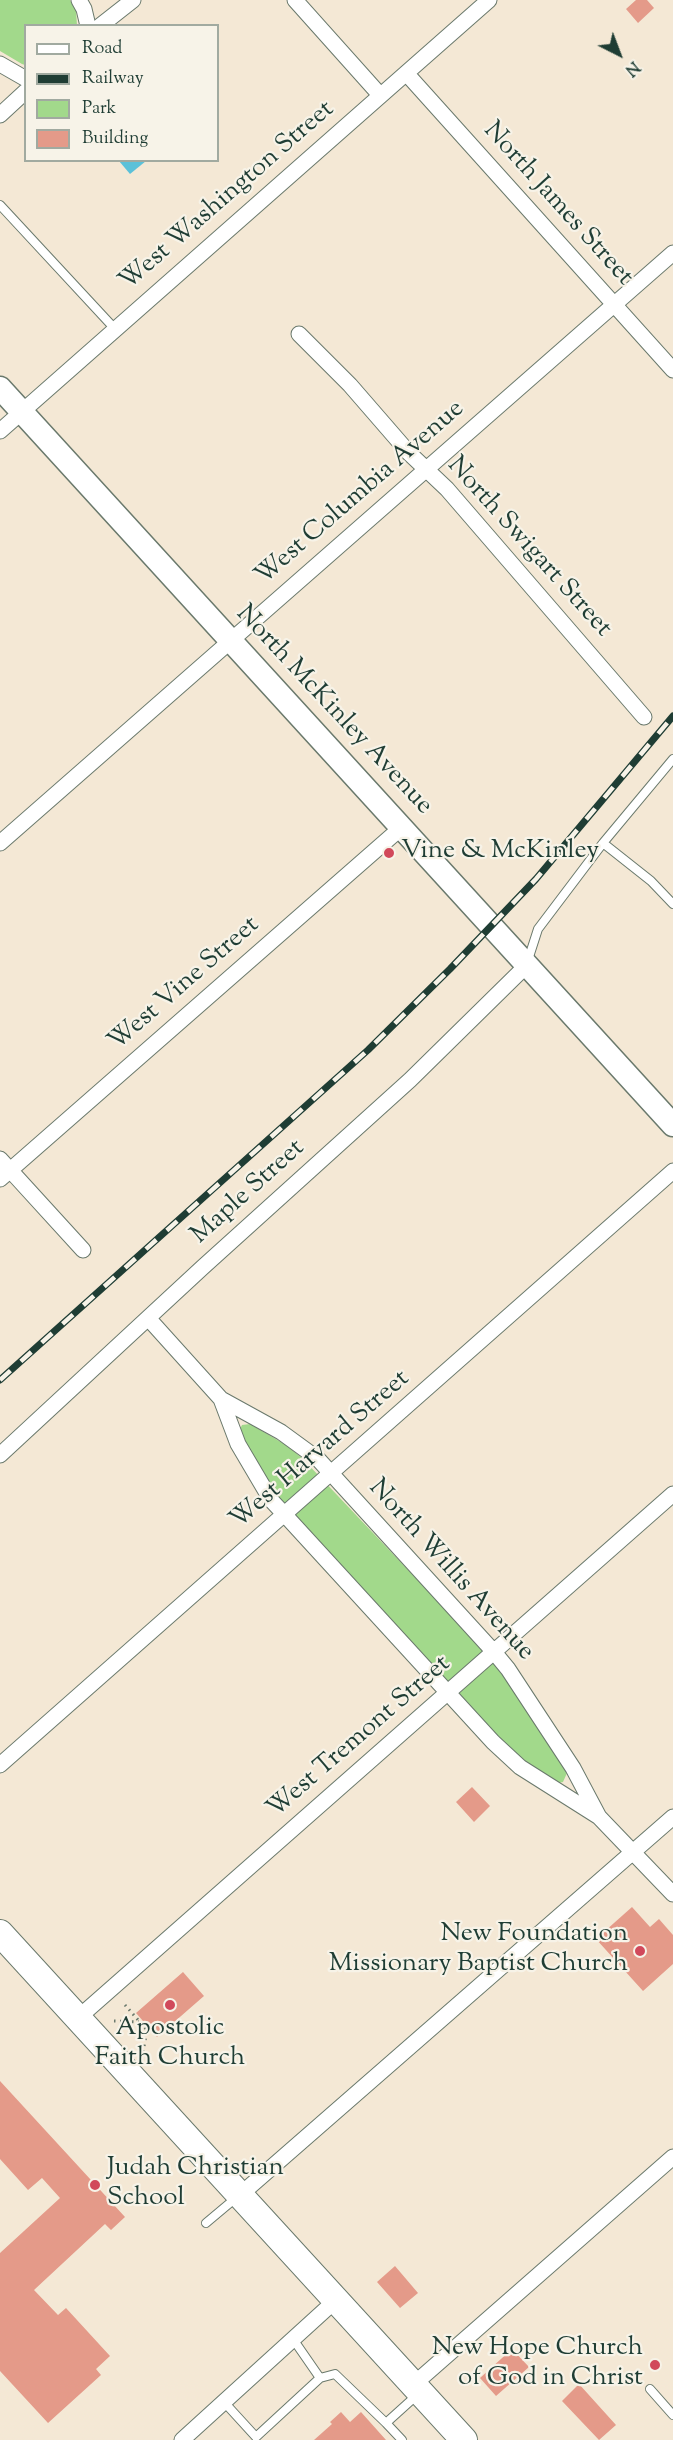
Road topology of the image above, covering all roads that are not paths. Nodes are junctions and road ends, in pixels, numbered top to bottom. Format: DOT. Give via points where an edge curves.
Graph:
graph roads {
  1 [pos="79,0"];
  2 [pos="133,0"];
  3 [pos="295,0"];
  4 [pos="489,0"];
  5 [pos="88,24"];
  6 [pos="103,24"];
  7 [pos="0,64"];
  8 [pos="406,73"];
  9 [pos="24,78"];
  10 [pos="24,93"];
  11 [pos="380,95"];
  12 [pos="0,115"];
  13 [pos="0,205"];
  14 [pos="673,253"];
  15 [pos="614,304"];
  16 [pos="115,329"];
  17 [pos="299,334"];
  18 [pos="673,370"];
  19 [pos="0,388"];
  20 [pos="22,412"];
  21 [pos="0,432"];
  22 [pos="427,470"];
  23 [pos="229,641"];
  24 [pos="644,717"];
  25 [pos="673,759"];
  26 [pos="402,827"];
  27 [pos="0,843"];
  28 [pos="603,843"];
  29 [pos="673,904"];
  30 [pos="527,965"];
  31 [pos="673,1125"];
  32 [pos="3,1169"];
  33 [pos="673,1171"];
  34 [pos="83,1250"];
  35 [pos="148,1318"];
  36 [pos="220,1400"];
  37 [pos="0,1455"];
  38 [pos="331,1474"];
  39 [pos="673,1494"];
  40 [pos="285,1515"];
  41 [pos="494,1652"];
  42 [pos="447,1693"];
  43 [pos="0,1765"];
  44 [pos="599,1817"];
  45 [pos="673,1817"];
  46 [pos="633,1851"];
  47 [pos="673,1894"];
  48 [pos="0,1933"];
  49 [pos="78,2018"];
  50 [pos="673,2157"];
  51 [pos="240,2195"];
  52 [pos="206,2223"];
  53 [pos="336,2300"];
  54 [pos="293,2338"];
  55 [pos="320,2378"];
  56 [pos="417,2388"];
  57 [pos="650,2389"];
  58 [pos="224,2402"];
  59 [pos="673,2415"];
  60 [pos="386,2423"];
  61 [pos="182,2440"];
  62 [pos="402,2440"];
  63 [pos="464,2440"];
  1 -- 5 [label="street"];
  2 -- 6 [label="street"];
  3 -- 11 [label="street"];
  4 -- 8 [label="street, West Washington Street"];
  7 -- 9 [label="street"];
  8 -- 11 [label="street, West Washington Street"];
  8 -- 15 [label="street, North James Street"];
  10 -- 12 [label="street"];
  11 -- 16 [label="street, West Washington Street"];
  13 -- 16 [label="lane"];
  14 -- 15 [label="street, West Columbia Avenue"];
  15 -- 18 [label="street, North James Street"];
  15 -- 22 [label="street, West Columbia Avenue"];
  16 -- 20 [label="street, West Washington Street"];
  17 -- 22 [label="street, North Swigart Street"];
  19 -- 20 [label="street, North McKinley Avenue"];
  20 -- 21 [label="street, West Washington Street"];
  20 -- 23 [label="street, North McKinley Avenue"];
  22 -- 23 [label="street, West Columbia Avenue"];
  22 -- 24 [label="street, North Swigart Street"];
  23 -- 26 [label="street, North McKinley Avenue"];
  23 -- 27 [label="street, West Columbia Avenue"];
  25 -- 28 [label="lane"];
  26 -- 30 [label="street, North McKinley Avenue"];
  26 -- 32 [label="street, West Vine Street"];
  28 -- 29 [label="lane"];
  28 -- 30 [label="lane" via="538,929"];
  30 -- 31 [label="street, North McKinley Avenue"];
  30 -- 35 [label="street, Maple Street" via="410,1080"];
  32 -- 34 [label="street"];
  33 -- 38 [label="street, West Harvard Street"];
  35 -- 36 [label="street, North Willis Avenue"];
  35 -- 37 [label="street, Maple Street"];
  36 -- 38 [label="street, North Willis Avenue" via="299,1444"];
  36 -- 40 [label="street, North Willis Avenue" via="238,1444 271,1500"];
  38 -- 40 [label="street, West Harvard Street"];
  38 -- 41 [label="street, North Willis Avenue"];
  39 -- 41 [label="street, West Tremont Street"];
  40 -- 42 [label="street, North Willis Avenue"];
  40 -- 43 [label="street, West Harvard Street"];
  41 -- 42 [label="street, West Tremont Street"];
  41 -- 44 [label="street, North Willis Avenue" via="573,1768"];
  42 -- 44 [label="street, North Willis Avenue" via="520,1767"];
  42 -- 49 [label="street, West Tremont Street"];
  44 -- 46 [label="street, North Willis Avenue"];
  45 -- 46 [label="street"];
  46 -- 47 [label="street, North Willis Avenue"];
  46 -- 51 [label="street"];
  48 -- 49 [label="main road"];
  49 -- 51 [label="main road"];
  50 -- 56 [label="street"];
  51 -- 52 [label="lane"];
  51 -- 53 [label="main road"];
  53 -- 54 [label="street"];
  53 -- 56 [label="main road"];
  54 -- 55 [label="lane"];
  54 -- 58 [label="street"];
  55 -- 58 [label="lane" via="256,2437"];
  55 -- 60 [label="lane" via="335,2374"];
  56 -- 60 [label="lane"];
  56 -- 63 [label="main road"];
  57 -- 59 [label="lane"];
  58 -- 61 [label="street"];
  60 -- 62 [label="lane"];
}
